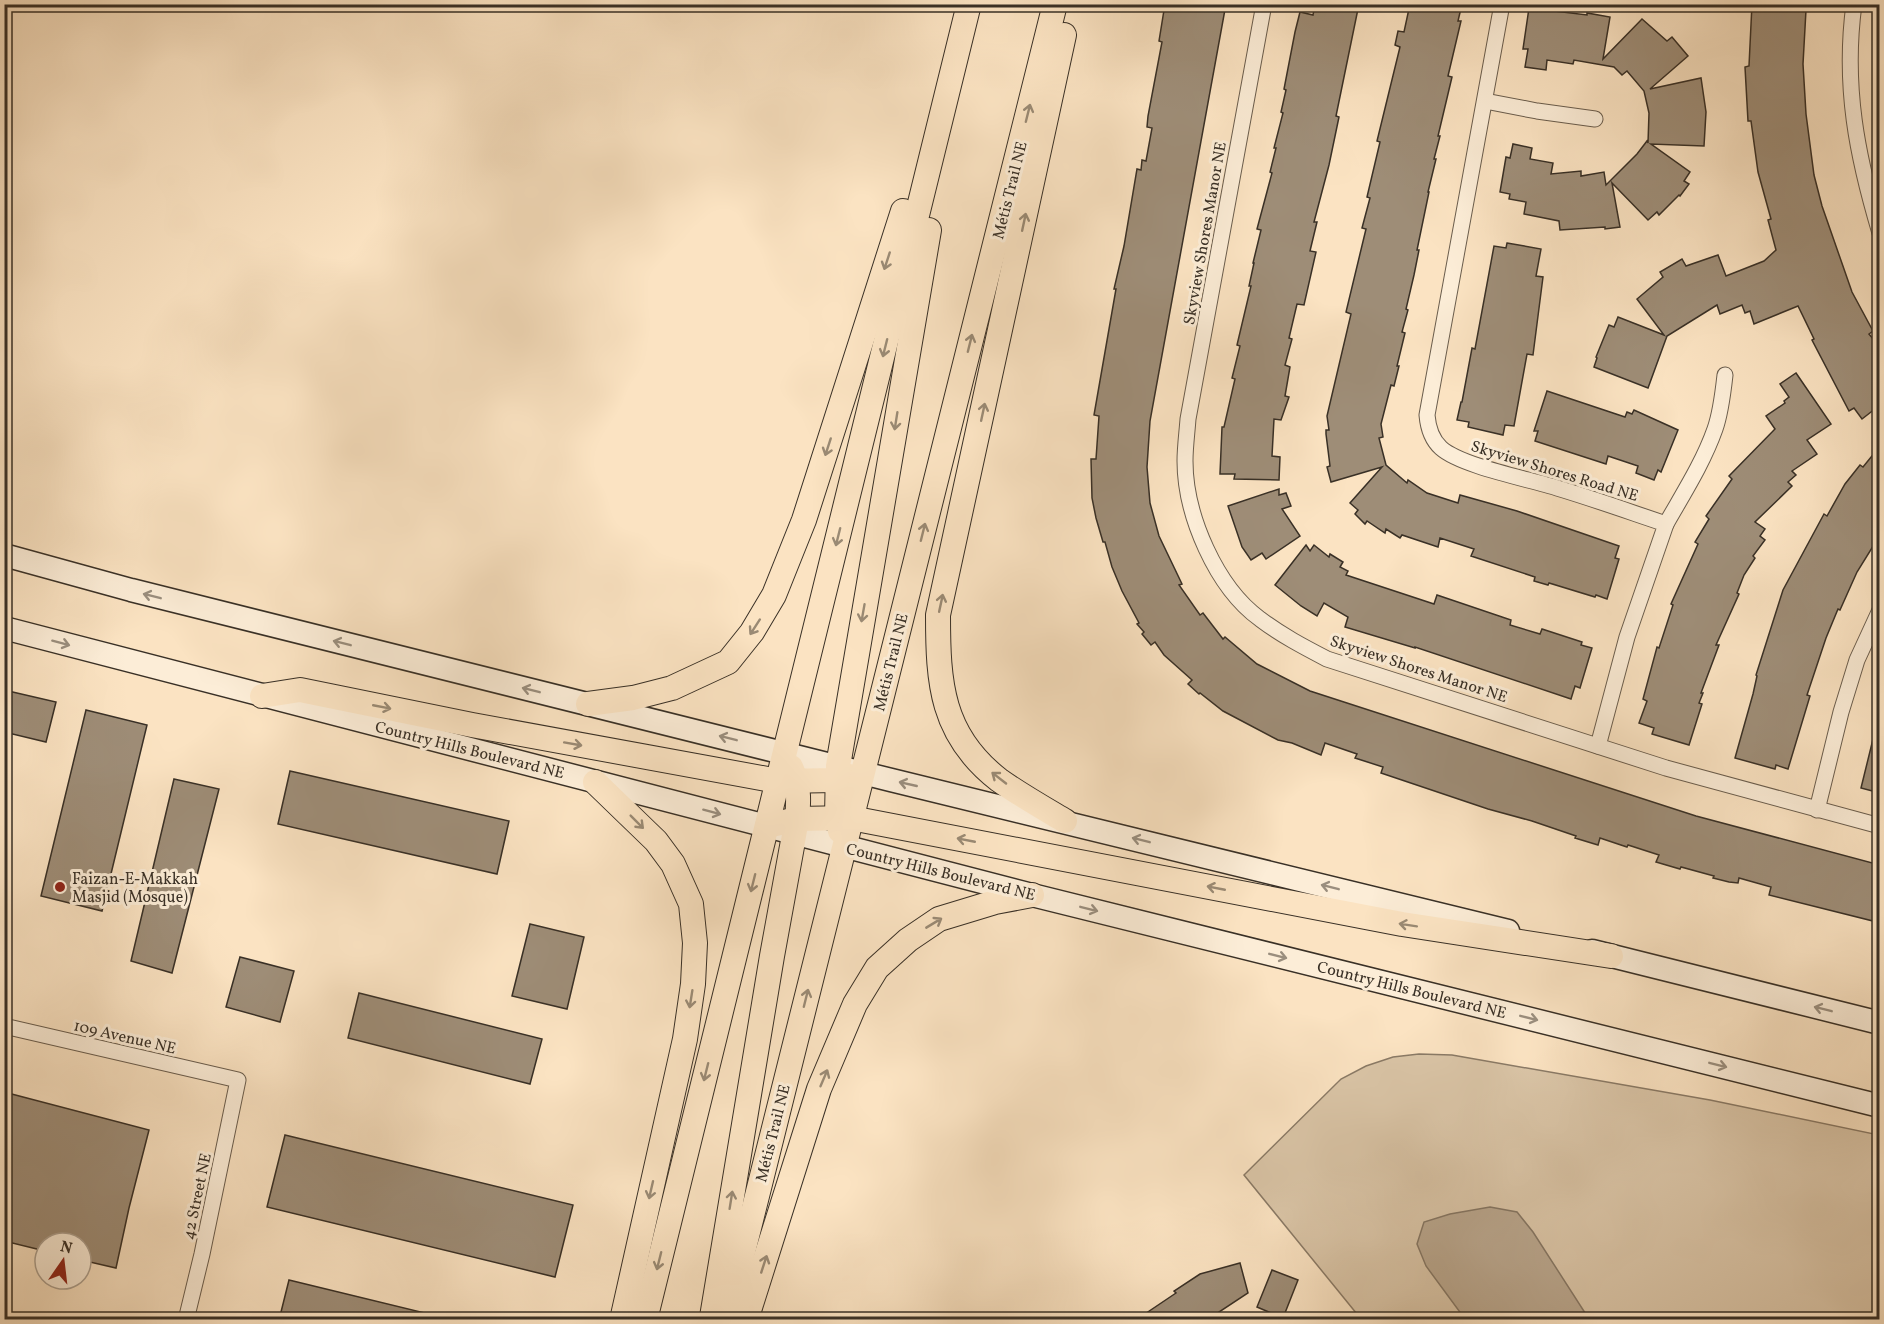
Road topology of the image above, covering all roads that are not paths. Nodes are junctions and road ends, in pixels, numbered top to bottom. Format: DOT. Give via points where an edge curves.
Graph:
graph roads {
  1 [pos="1055,4"];
  2 [pos="1070,4"];
  3 [pos="1264,4"];
  4 [pos="1502,4"];
  5 [pos="1854,4"];
  6 [pos="969,5"];
  7 [pos="952,73"];
  8 [pos="1485,101"];
  9 [pos="1595,118"];
  10 [pos="1880,233"];
  11 [pos="1725,375"];
  12 [pos="1666,524"];
  13 [pos="4,555"];
  14 [pos="1880,610"];
  15 [pos="4,628"];
  16 [pos="262,696"];
  17 [pos="588,704"];
  18 [pos="1598,746"];
  19 [pos="785,753"];
  20 [pos="862,772"];
  21 [pos="837,773"];
  22 [pos="788,781"];
  23 [pos="594,782"];
  24 [pos="1817,810"];
  25 [pos="844,818"];
  26 [pos="1065,821"];
  27 [pos="767,826"];
  28 [pos="796,826"];
  29 [pos="1880,826"];
  30 [pos="844,846"];
  31 [pos="1032,895"];
  32 [pos="1611,956"];
  33 [pos="1880,1023"];
  34 [pos="4,1026"];
  35 [pos="238,1080"];
  36 [pos="1880,1106"];
  37 [pos="186,1320"];
  38 [pos="622,1320"];
  39 [pos="645,1320"];
  40 [pos="711,1320"];
  41 [pos="726,1320"];
  42 [pos="746,1320"];
  20 -- 1 [label="main road, Métis Trail NE, one-way"];
  26 -- 2 [label="main road, one-way" via="999,780 962,741 947,707 938,665 938,615"];
  3 -- 18 [label="street, Skyview Shores Manor NE" via="1188,419 1185,462 1191,505 1205,546 1230,590 1258,618 1290,640 1328,659"];
  4 -- 8 [label="street, Skyview Shores Road NE"];
  5 -- 10 [label="street" via="1852,117"];
  6 -- 7 [label="main road"];
  6 -- 17 [label="main road, one-way" via="804,520 774,595 753,632 728,662 672,688"];
  7 -- 19 [label="main road, one-way"];
  7 -- 21 [label="main road, one-way" via="942,159"];
  8 -- 9 [label="street"];
  8 -- 12 [label="street, Skyview Shores Road NE" via="1427,415 1431,433 1456,458"];
  11 -- 12 [label="street" via="1715,429"];
  12 -- 18 [label="street" via="1627,637"];
  17 -- 13 [label="main road, one-way"];
  14 -- 24 [label="street" via="1857,660"];
  15 -- 16 [label="main road, Country Hills Boulevard NE, one-way"];
  16 -- 22 [label="main road, one-way" via="300,690"];
  16 -- 23 [label="main road, Country Hills Boulevard NE"];
  19 -- 17 [label="main road, one-way"];
  18 -- 24 [label="street, Skyview Shores Manor NE"];
  19 -- 21 [label="main road"];
  19 -- 22 [label="main road"];
  20 -- 21 [label="main road"];
  20 -- 25 [label="main road, Métis Trail NE"];
  26 -- 20 [label="main road, one-way"];
  21 -- 22 [label="main road"];
  21 -- 25 [label="main road"];
  22 -- 27 [label="main road"];
  22 -- 28 [label="main road" via="799,802"];
  23 -- 27 [label="main road, Country Hills Boulevard NE, one-way"];
  23 -- 38 [label="main road, one-way" via="656,841 673,864 691,904 695,943 685,1039"];
  24 -- 29 [label="street, Skyview Shores Manor NE"];
  25 -- 28 [label="main road"];
  25 -- 30 [label="main road"];
  32 -- 25 [label="main road, one-way" via="1390,922"];
  32 -- 26 [label="main road, one-way"];
  27 -- 28 [label="main road"];
  27 -- 39 [label="main road, one-way"];
  28 -- 30 [label="main road, Country Hills Boulevard NE"];
  40 -- 28 [label="main road, one-way"];
  30 -- 31 [label="main road, Country Hills Boulevard NE"];
  41 -- 30 [label="main road, Métis Trail NE, one-way"];
  31 -- 36 [label="main road, Country Hills Boulevard NE, one-way"];
  42 -- 31 [label="main road, one-way" via="819,1089 855,1004 877,968 939,919"];
  33 -- 32 [label="main road, one-way"];
  34 -- 35 [label="street, 109 Avenue NE"];
  35 -- 37 [label="street, 42 Street NE"];
}
